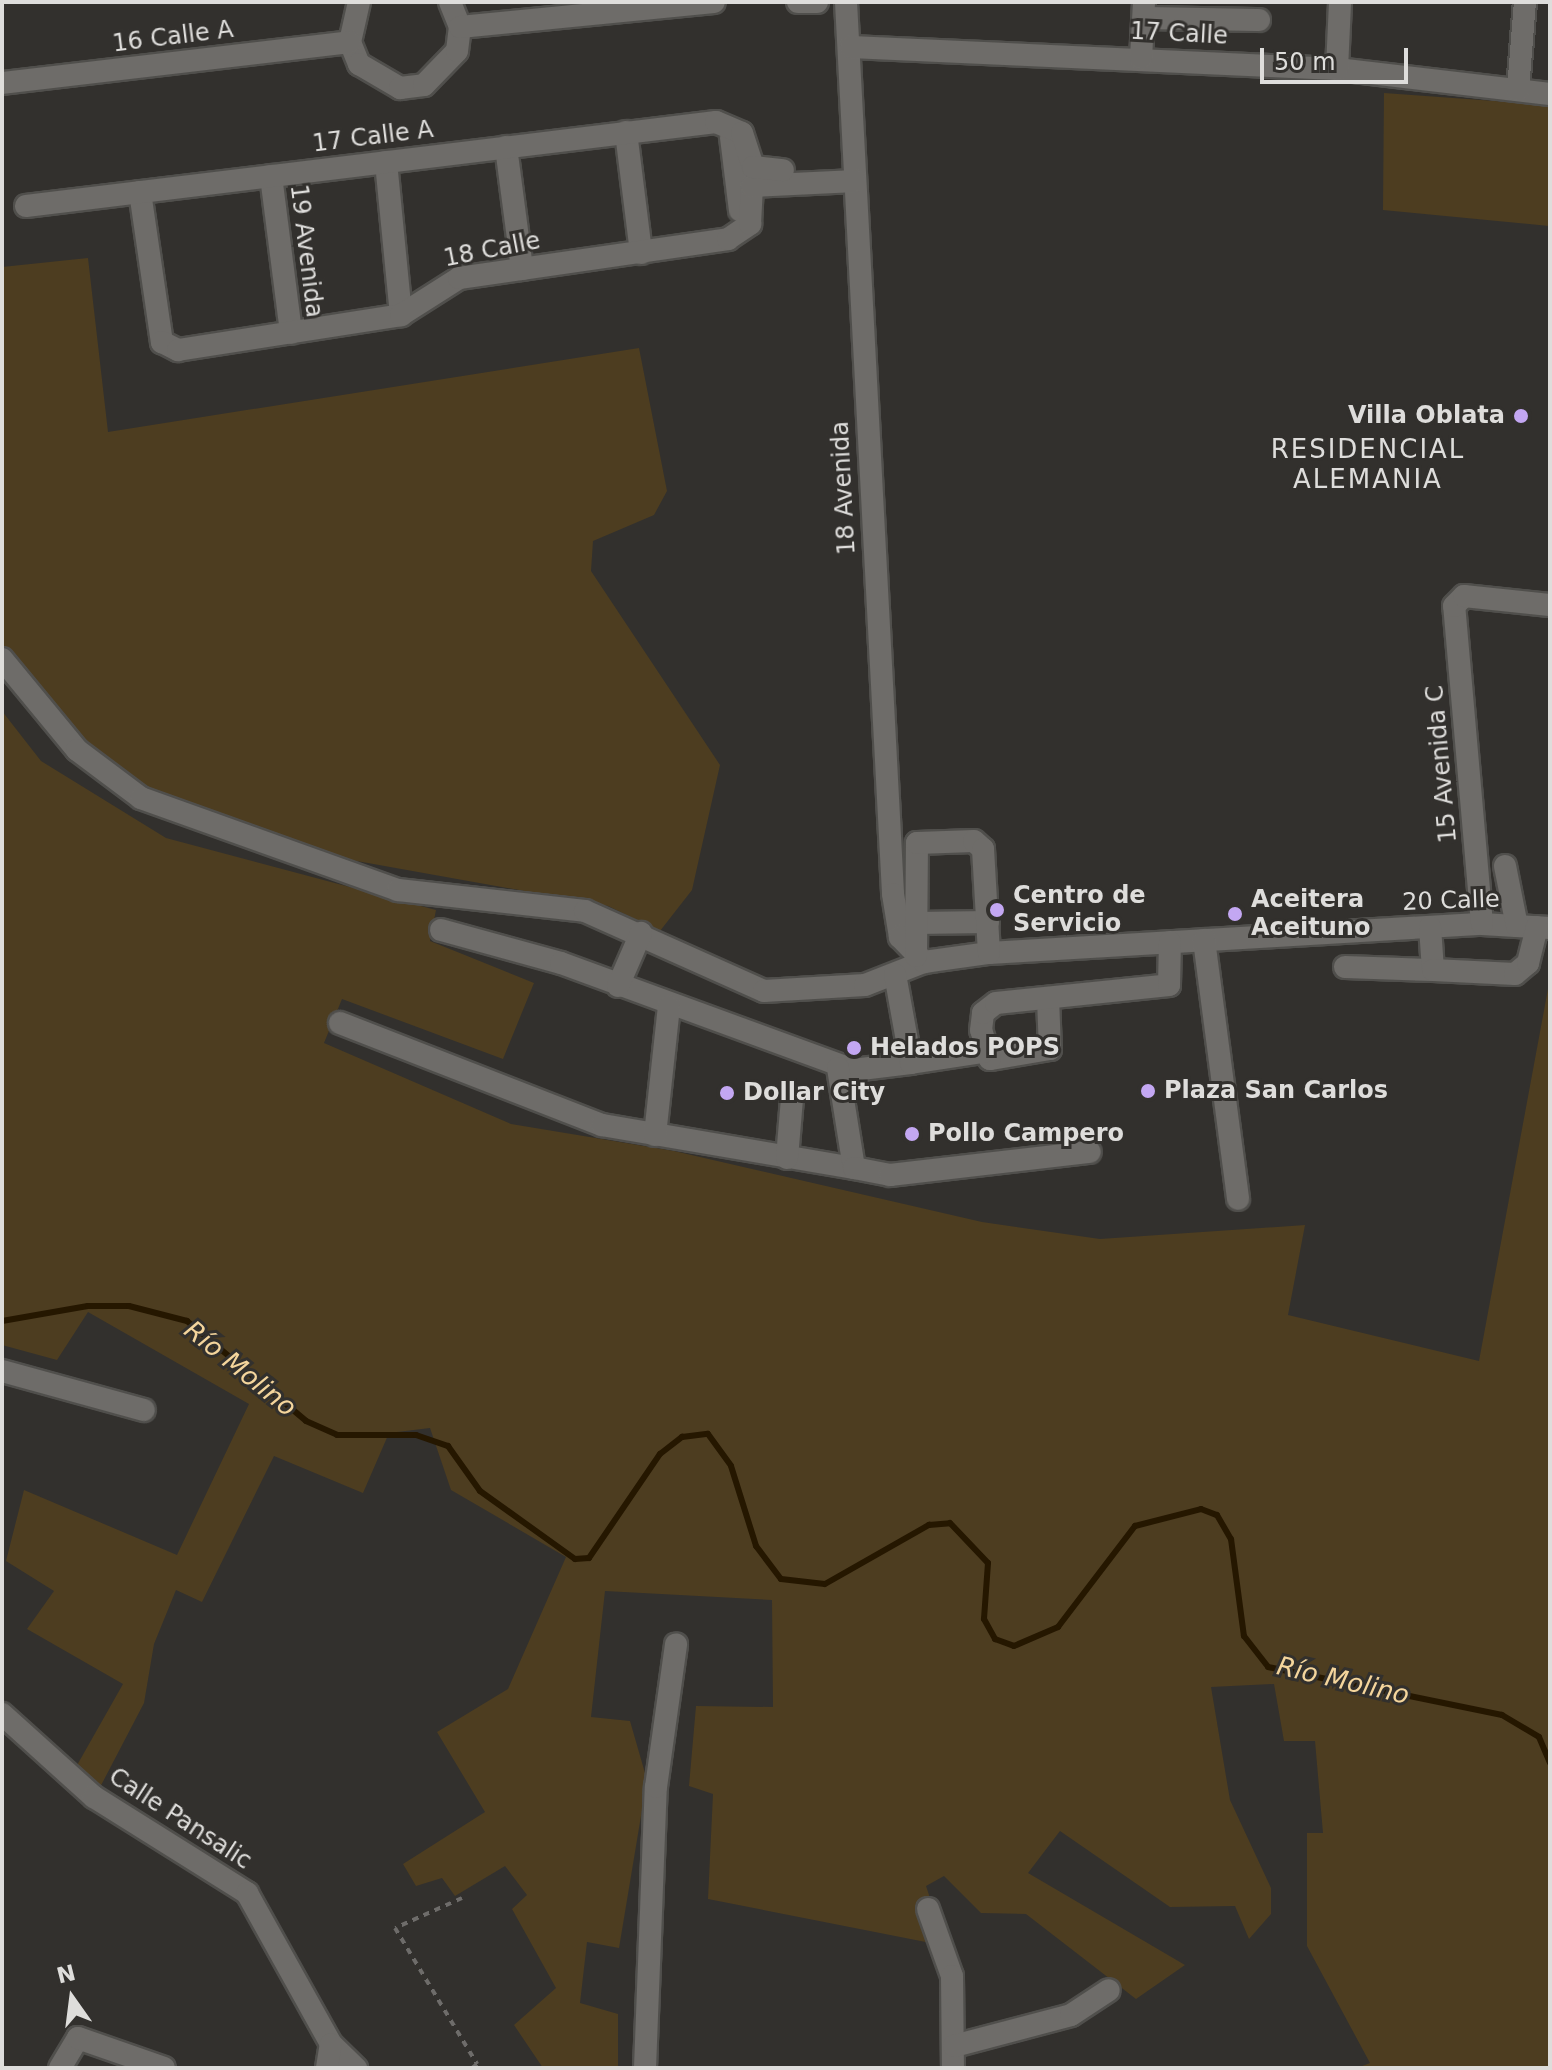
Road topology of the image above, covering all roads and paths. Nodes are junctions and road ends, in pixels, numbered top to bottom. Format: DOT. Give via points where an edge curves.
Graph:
graph roads {
  1 [pos="359,2"];
  2 [pos="450,2"];
  3 [pos="714,2"];
  4 [pos="798,2"];
  5 [pos="817,2"];
  6 [pos="846,2"];
  7 [pos="1340,2"];
  8 [pos="1525,2"];
  9 [pos="1144,10"];
  10 [pos="1259,20"];
  11 [pos="460,27"];
  12 [pos="350,42"];
  13 [pos="851,47"];
  14 [pos="1141,58"];
  15 [pos="1337,69"];
  16 [pos="2,83"];
  17 [pos="1518,90"];
  18 [pos="1550,94"];
  19 [pos="727,125"];
  20 [pos="626,132"];
  21 [pos="506,147"];
  22 [pos="386,162"];
  23 [pos="854,174"];
  24 [pos="271,176"];
  25 [pos="140,192"];
  26 [pos="26,206"];
  27 [pos="739,233"];
  28 [pos="641,253"];
  29 [pos="522,269"];
  30 [pos="401,315"];
  31 [pos="291,333"];
  32 [pos="1550,605"];
  33 [pos="2,659"];
  34 [pos="1505,866"];
  35 [pos="988,922"];
  36 [pos="916,923"];
  37 [pos="1482,924"];
  38 [pos="1430,927"];
  39 [pos="1534,927"];
  40 [pos="441,930"];
  41 [pos="641,933"];
  42 [pos="1204,940"];
  43 [pos="1170,942"];
  44 [pos="989,953"];
  45 [pos="920,959"];
  46 [pos="1345,967"];
  47 [pos="1433,970"];
  48 [pos="895,974"];
  49 [pos="618,986"];
  50 [pos="1048,998"];
  51 [pos="669,1007"];
  52 [pos="340,1023"];
  53 [pos="983,1052"];
  54 [pos="911,1063"];
  55 [pos="838,1068"];
  56 [pos="792,1098"];
  57 [pos="655,1135"];
  58 [pos="1090,1152"];
  59 [pos="787,1158"];
  60 [pos="854,1168"];
  61 [pos="1238,1199"];
  62 [pos="2,1371"];
  63 [pos="144,1410"];
  64 [pos="676,1644"];
  65 [pos="8,1721"];
  66 [pos="2,1747"];
  67 [pos="462,1898"];
  68 [pos="928,1909"];
  69 [pos="1109,1990"];
  70 [pos="331,2044"];
  71 [pos="954,2057"];
  72 [pos="60,2068"];
  73 [pos="164,2068"];
  74 [pos="327,2068"];
  75 [pos="356,2068"];
  76 [pos="472,2068"];
  77 [pos="645,2068"];
  1 -- 12 [label="street"];
  2 -- 11 [label="street"];
  3 -- 11 [label="street"];
  4 -- 5 [label="street"];
  6 -- 13 [label="street, 18 Avenida"];
  7 -- 15 [label="street"];
  8 -- 17 [label="street"];
  9 -- 10 [label="street"];
  9 -- 14 [label="street"];
  11 -- 12 [label="street" via="457,51 424,85 377,81"];
  12 -- 16 [label="street, 16 Calle A"];
  13 -- 14 [label="street, 17 Calle"];
  13 -- 23 [label="street, 18 Avenida"];
  14 -- 15 [label="street, 17 Calle"];
  15 -- 17 [label="street, 17 Calle"];
  17 -- 18 [label="street, 17 Calle"];
  19 -- 20 [label="street, 17 Calle A"];
  19 -- 23 [label="street" via="742,133 753,167 762,171"];
  19 -- 27 [label="street"];
  20 -- 21 [label="street, 17 Calle A"];
  20 -- 28 [label="street"];
  21 -- 22 [label="street, 17 Calle A"];
  21 -- 29 [label="street"];
  22 -- 24 [label="street, 17 Calle A"];
  22 -- 30 [label="street"];
  23 -- 27 [label="street" via="752,186 750,224"];
  23 -- 45 [label="street, 18 Avenida" via="893,894 900,937"];
  24 -- 25 [label="street, 17 Calle A"];
  24 -- 31 [label="street, 19 Avenida"];
  25 -- 26 [label="street, 17 Calle A"];
  25 -- 31 [label="street, 18 Calle" via="168,349"];
  27 -- 28 [label="street, 18 Calle"];
  28 -- 29 [label="street, 18 Calle"];
  29 -- 30 [label="street, 18 Calle" via="446,281"];
  30 -- 31 [label="street, 18 Calle"];
  32 -- 37 [label="street, 15 Avenida C" via="1457,600"];
  33 -- 41 [label="street, 20 Calle" via="77,750 141,798 398,890 585,911"];
  34 -- 39 [label="street"];
  35 -- 36 [label="street"];
  35 -- 36 [label="street" via="986,857 974,841 914,847"];
  35 -- 44 [label="street"];
  36 -- 45 [label="street"];
  37 -- 38 [label="street, 20 Calle"];
  37 -- 39 [label="street, 20 Calle"];
  38 -- 42 [label="street, 20 Calle"];
  38 -- 47 [label="street"];
  39 -- 47 [label="street" via="1528,963 1515,974"];
  40 -- 49 [label="street"];
  41 -- 48 [label="street, 20 Calle" via="764,991 865,985"];
  41 -- 49 [label="street"];
  42 -- 43 [label="street, 20 Calle"];
  42 -- 61 [label="street"];
  43 -- 44 [label="street, 20 Calle"];
  43 -- 50 [label="street" via="1169,985"];
  44 -- 45 [label="street, 20 Calle"];
  45 -- 48 [label="street, 20 Calle"];
  46 -- 47 [label="street"];
  48 -- 54 [label="street"];
  49 -- 51 [label="street"];
  50 -- 53 [label="street" via="996,1003 983,1013"];
  50 -- 53 [label="street" via="1050,1049 998,1062"];
  51 -- 55 [label="street" via="794,1043"];
  51 -- 57 [label="street"];
  52 -- 57 [label="street" via="602,1125"];
  53 -- 54 [label="street"];
  54 -- 55 [label="street"];
  55 -- 60 [label="street"];
  56 -- 59 [label="street"];
  57 -- 59 [label="street"];
  58 -- 60 [label="street" via="890,1175"];
  59 -- 60 [label="street"];
  62 -- 63 [label="street"];
  64 -- 77 [label="street" via="656,1787"];
  65 -- 66 [label="street"];
  65 -- 70 [label="street, Calle Pansalic" via="94,1797 247,1893"];
  67 -- 76 [label="path" via="395,1928 477,2064"];
  68 -- 71 [label="street" via="952,1976"];
  69 -- 71 [label="street" via="1071,2015"];
  70 -- 74 [label="street"];
  70 -- 75 [label="street, Calle Pansalic"];
  72 -- 73 [label="street" via="78,2038"];
}
